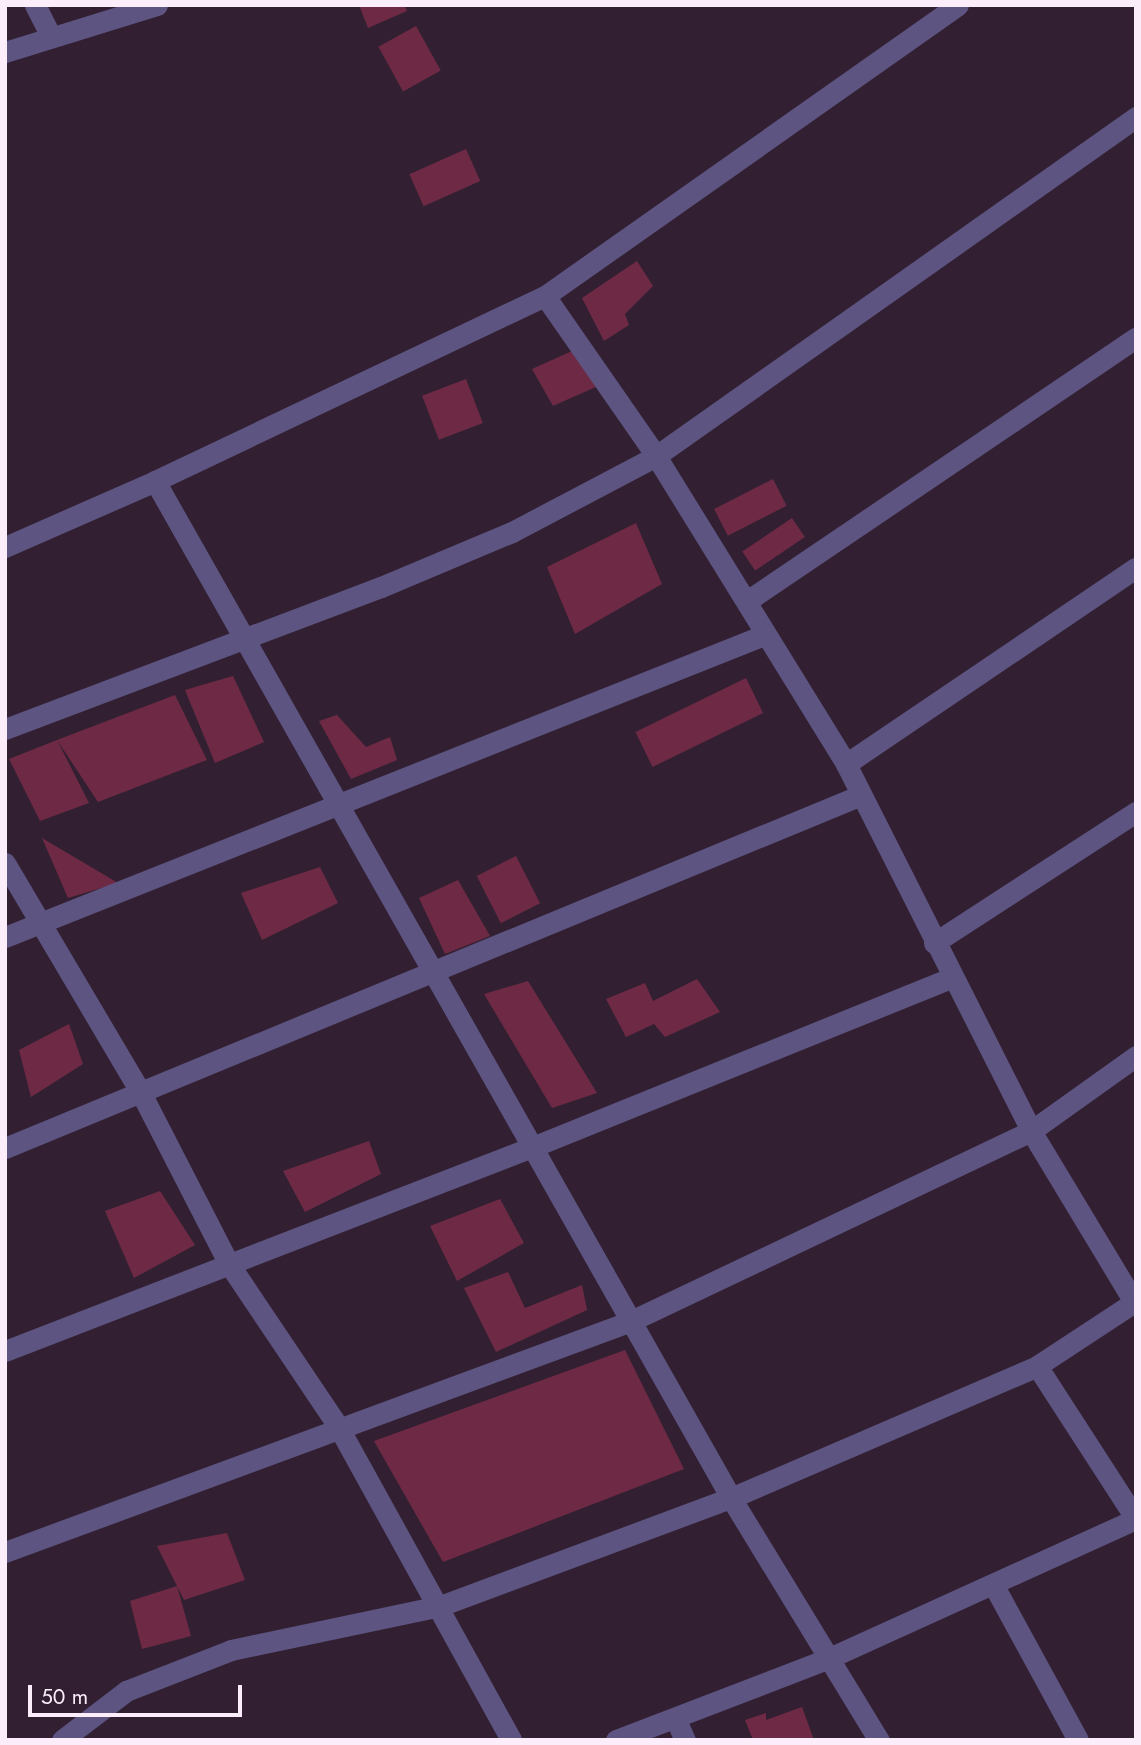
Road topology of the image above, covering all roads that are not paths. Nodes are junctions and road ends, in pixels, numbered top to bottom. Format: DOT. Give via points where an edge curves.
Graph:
graph roads {
  1 [pos="35,5"];
  2 [pos="157,5"];
  3 [pos="957,5"];
  4 [pos="51,36"];
  5 [pos="5,52"];
  6 [pos="1136,117"];
  7 [pos="545,296"];
  8 [pos="1136,338"];
  9 [pos="656,456"];
  10 [pos="155,481"];
  11 [pos="5,547"];
  12 [pos="1136,568"];
  13 [pos="747,601"];
  14 [pos="764,635"];
  15 [pos="245,639"];
  16 [pos="5,729"];
  17 [pos="846,764"];
  18 [pos="861,795"];
  19 [pos="339,803"];
  20 [pos="1136,812"];
  21 [pos="5,863"];
  22 [pos="38,923"];
  23 [pos="5,937"];
  24 [pos="934,943"];
  25 [pos="434,973"];
  26 [pos="953,977"];
  27 [pos="1136,1056"];
  28 [pos="141,1093"];
  29 [pos="1031,1131"];
  30 [pos="535,1146"];
  31 [pos="5,1148"];
  32 [pos="229,1264"];
  33 [pos="1135,1302"];
  34 [pos="631,1321"];
  35 [pos="5,1351"];
  36 [pos="1037,1366"];
  37 [pos="339,1428"];
  38 [pos="732,1499"];
  39 [pos="1136,1519"];
  40 [pos="5,1552"];
  41 [pos="994,1587"];
  42 [pos="440,1606"];
  43 [pos="827,1659"];
  44 [pos="676,1720"];
  45 [pos="62,1740"];
  46 [pos="511,1740"];
  47 [pos="616,1740"];
  48 [pos="685,1740"];
  49 [pos="879,1740"];
  50 [pos="1078,1740"];
  1 -- 4 [label="street"];
  2 -- 4 [label="street"];
  3 -- 7 [label="street"];
  4 -- 5 [label="street"];
  6 -- 9 [label="street"];
  7 -- 9 [label="street"];
  7 -- 10 [label="street"];
  8 -- 13 [label="street"];
  9 -- 13 [label="street"];
  9 -- 15 [label="street" via="512,532"];
  10 -- 11 [label="street"];
  10 -- 15 [label="street"];
  12 -- 17 [label="street"];
  13 -- 14 [label="street"];
  14 -- 17 [label="street"];
  14 -- 19 [label="street"];
  15 -- 16 [label="street"];
  15 -- 19 [label="street"];
  17 -- 18 [label="street"];
  18 -- 24 [label="street"];
  18 -- 25 [label="street"];
  19 -- 22 [label="street"];
  19 -- 25 [label="street"];
  20 -- 24 [label="street"];
  21 -- 22 [label="street"];
  22 -- 23 [label="street"];
  22 -- 28 [label="street"];
  24 -- 26 [label="street"];
  25 -- 28 [label="street"];
  25 -- 30 [label="street"];
  26 -- 29 [label="street"];
  26 -- 30 [label="street"];
  27 -- 29 [label="street"];
  28 -- 31 [label="street"];
  28 -- 32 [label="street"];
  29 -- 33 [label="street"];
  29 -- 34 [label="street"];
  30 -- 32 [label="street"];
  30 -- 34 [label="street"];
  32 -- 35 [label="street"];
  32 -- 37 [label="street"];
  33 -- 36 [label="street"];
  34 -- 37 [label="street"];
  34 -- 38 [label="street"];
  36 -- 38 [label="street"];
  36 -- 39 [label="street"];
  37 -- 40 [label="street"];
  37 -- 42 [label="street"];
  38 -- 42 [label="street"];
  38 -- 43 [label="street"];
  39 -- 41 [label="street"];
  41 -- 43 [label="street"];
  41 -- 50 [label="street"];
  42 -- 45 [label="street" via="231,1650 127,1691"];
  42 -- 46 [label="street"];
  43 -- 44 [label="street"];
  43 -- 49 [label="street"];
  44 -- 47 [label="street"];
  44 -- 48 [label="street"];
}
